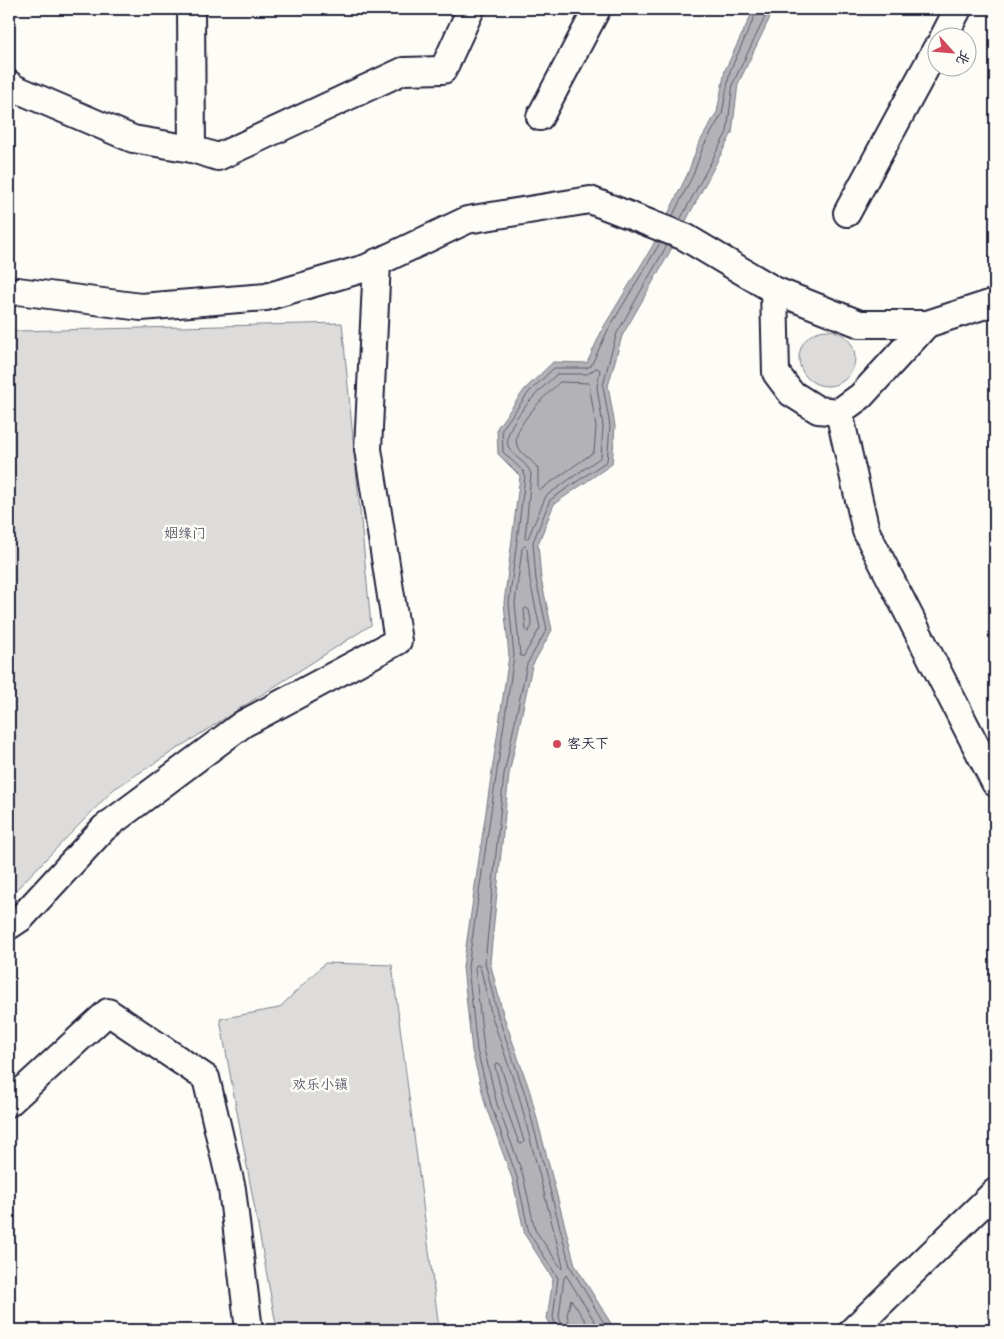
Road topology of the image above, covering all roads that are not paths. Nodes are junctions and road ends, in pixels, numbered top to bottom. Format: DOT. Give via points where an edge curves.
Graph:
graph roads {
  1 [pos="191,9"];
  2 [pos="471,9"];
  3 [pos="597,9"];
  4 [pos="926,67"];
  5 [pos="9,84"];
  6 [pos="540,117"];
  7 [pos="192,149"];
  8 [pos="847,212"];
  9 [pos="377,262"];
  10 [pos="774,290"];
  11 [pos="9,293"];
  12 [pos="995,302"];
  13 [pos="927,324"];
  14 [pos="839,412"];
  15 [pos="995,783"];
  16 [pos="9,926"];
  17 [pos="9,1103"];
  18 [pos="995,1192"];
  19 [pos="249,1330"];
  20 [pos="853,1330"];
  1 -- 7 [label="street"];
  2 -- 7 [label="street" via="443,70 403,71 218,157"];
  3 -- 6 [label="street"];
  4 -- 8 [label="street"];
  5 -- 7 [label="street" via="133,139"];
  9 -- 10 [label="street" via="467,220 590,200 685,237"];
  9 -- 11 [label="street" via="266,297 141,308 18,291"];
  9 -- 16 [label="street" via="368,449 398,641 242,724 104,828 21,918"];
  10 -- 13 [label="street" via="860,324"];
  10 -- 14 [label="street" via="776,372 791,393 818,410"];
  12 -- 13 [label="street"];
  13 -- 14 [label="street" via="861,396"];
  14 -- 15 [label="street" via="866,531"];
  17 -- 19 [label="street" via="108,1012 206,1078 232,1190"];
  18 -- 20 [label="street"];
}
